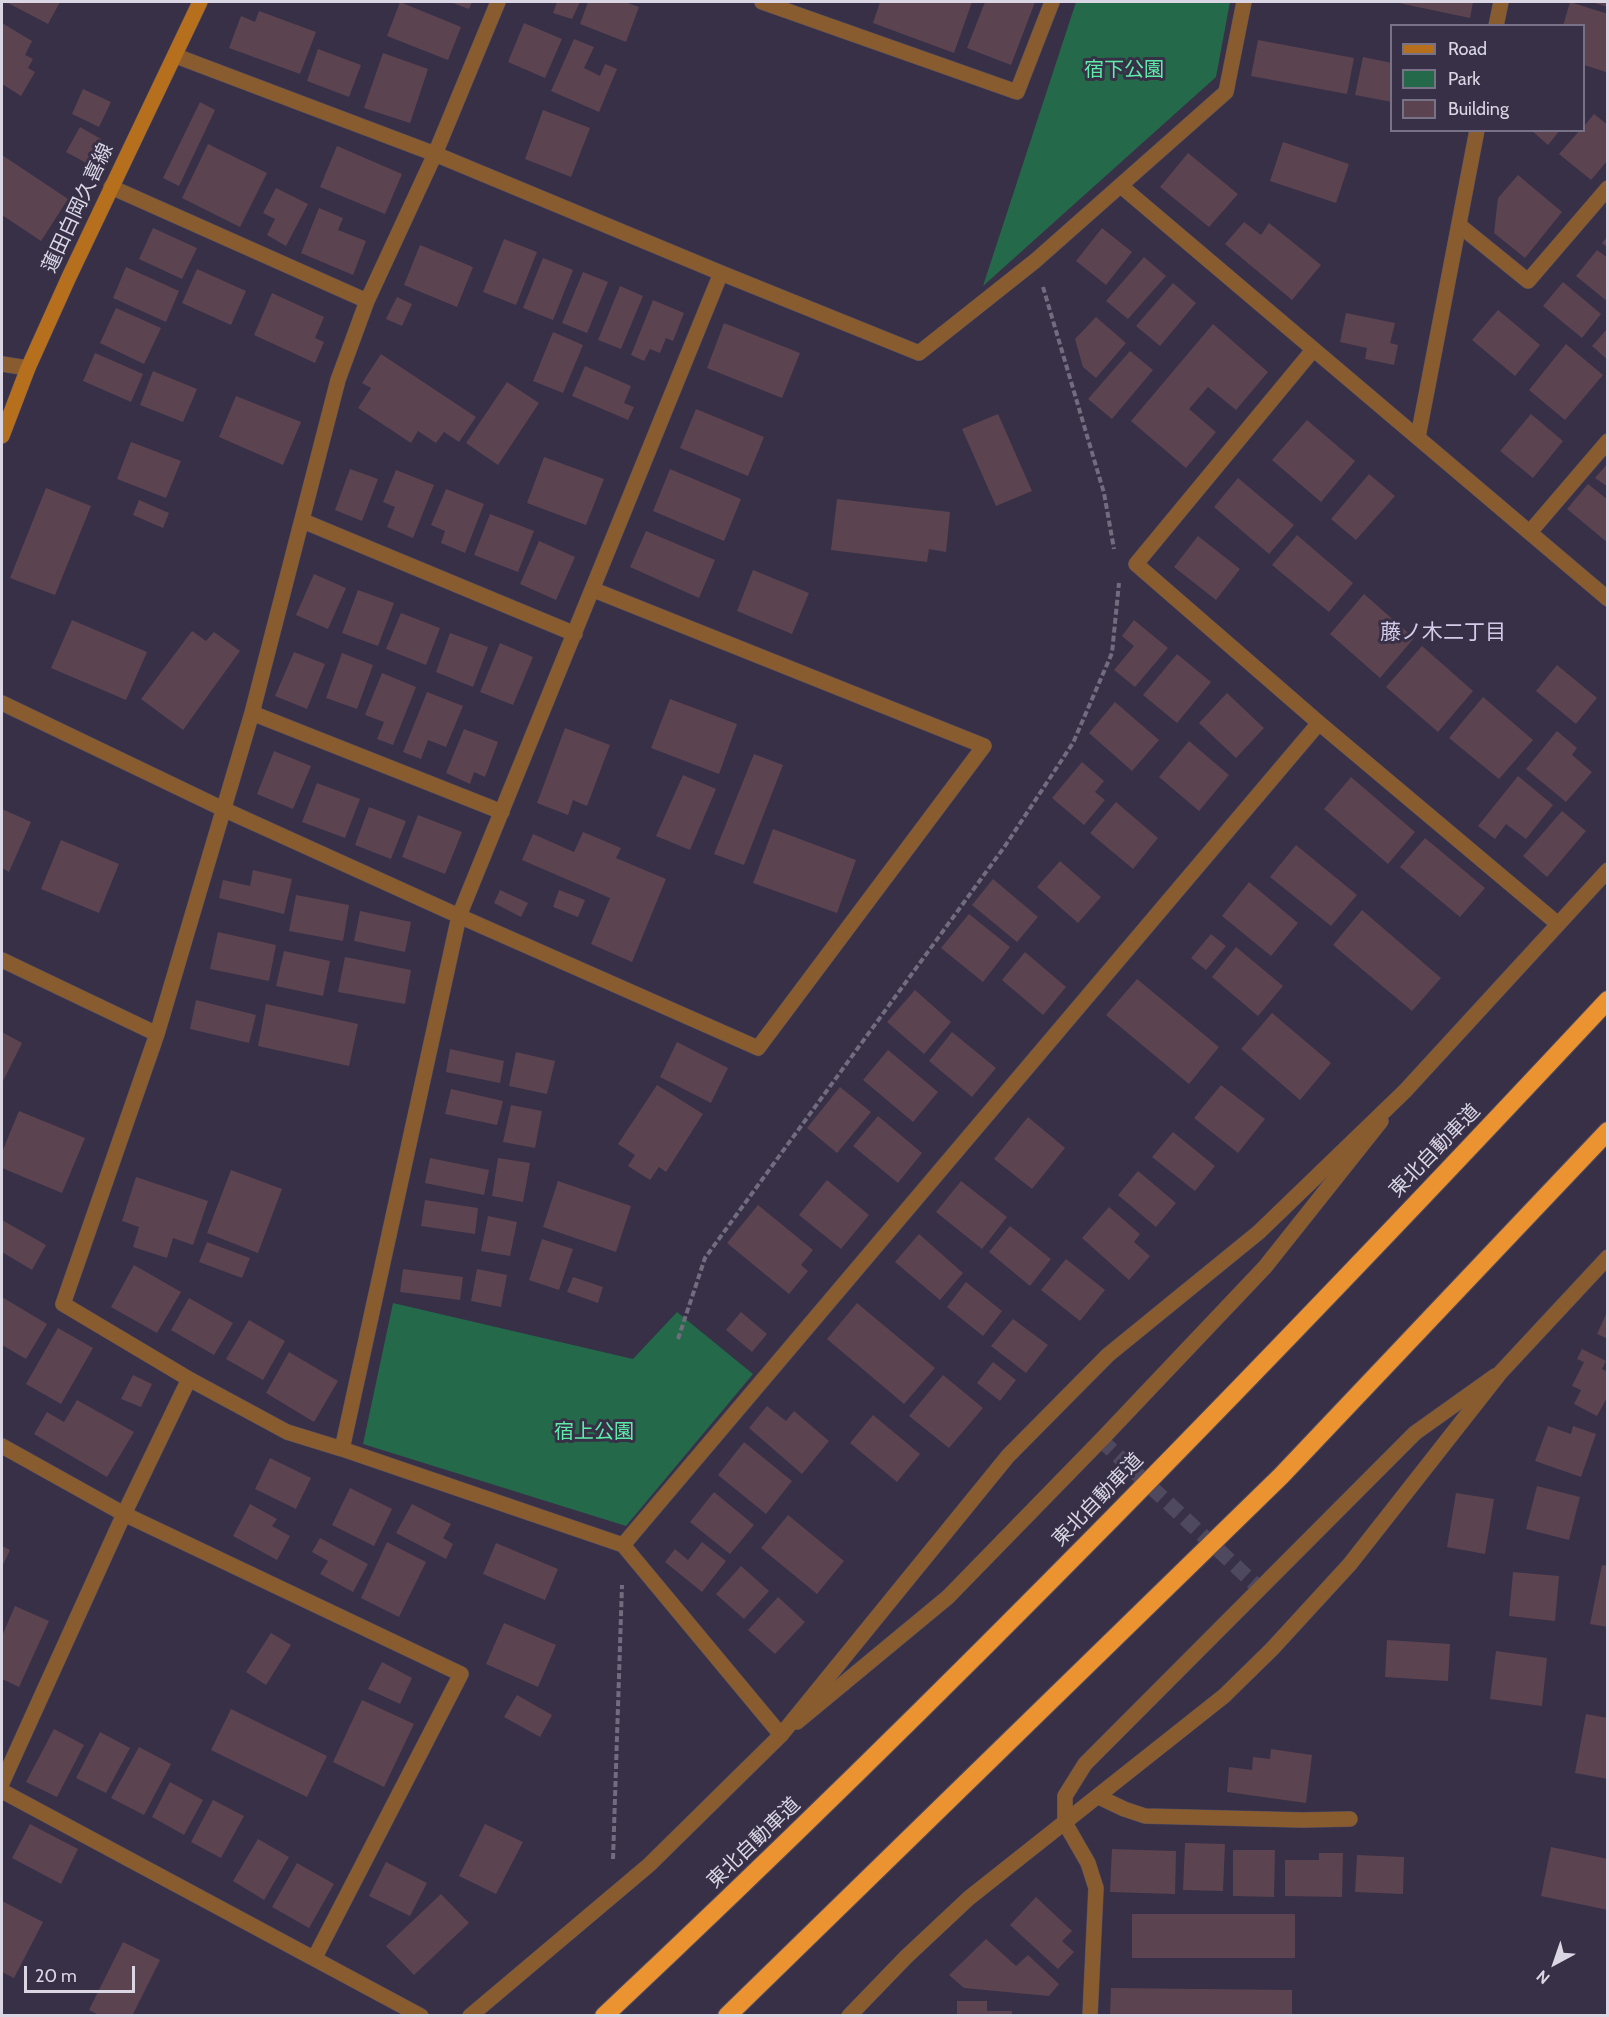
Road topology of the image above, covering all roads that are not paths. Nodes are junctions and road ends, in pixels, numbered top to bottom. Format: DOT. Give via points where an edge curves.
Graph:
graph roads {
  1 [pos="200,2"];
  2 [pos="498,2"];
  3 [pos="762,2"];
  4 [pos="1052,2"];
  5 [pos="1244,2"];
  6 [pos="1501,2"];
  7 [pos="1497,24"];
  8 [pos="176,56"];
  9 [pos="1477,132"];
  10 [pos="435,154"];
  11 [pos="1121,186"];
  12 [pos="111,187"];
  13 [pos="1608,188"];
  14 [pos="1459,225"];
  15 [pos="721,273"];
  16 [pos="367,302"];
  17 [pos="1313,350"];
  18 [pos="2,364"];
  19 [pos="28,368"];
  20 [pos="2,436"];
  21 [pos="1418,437"];
  22 [pos="1608,441"];
  23 [pos="303,520"];
  24 [pos="1530,532"];
  25 [pos="594,590"];
  26 [pos="1608,599"];
  27 [pos="576,634"];
  28 [pos="2,703"];
  29 [pos="252,713"];
  30 [pos="1319,723"];
  31 [pos="224,809"];
  32 [pos="502,812"];
  33 [pos="1608,870"];
  34 [pos="459,916"];
  35 [pos="1558,924"];
  36 [pos="2,960"];
  37 [pos="1608,1000"];
  38 [pos="157,1034"];
  39 [pos="1405,1091"];
  40 [pos="1608,1131"];
  41 [pos="1608,1257"];
  42 [pos="1500,1373"];
  43 [pos="189,1379"];
  44 [pos="2,1446"];
  45 [pos="342,1449"];
  46 [pos="124,1514"];
  47 [pos="623,1545"];
  48 [pos="781,1735"];
  49 [pos="2,1783"];
  50 [pos="2,1791"];
  51 [pos="1099,1797"];
  52 [pos="1350,1819"];
  53 [pos="1065,1823"];
  54 [pos="315,1957"];
  55 [pos="421,2016"];
  56 [pos="470,2016"];
  57 [pos="604,2016"];
  58 [pos="728,2016"];
  59 [pos="849,2016"];
  60 [pos="1090,2016"];
  1 -- 8 [label="main road, 蓮田白岡久喜線"];
  2 -- 10 [label="street"];
  3 -- 4 [label="street" via="1017,92"];
  5 -- 11 [label="street" via="1226,92"];
  6 -- 7 [label="street"];
  8 -- 10 [label="street"];
  8 -- 12 [label="main road, 蓮田白岡久喜線"];
  9 -- 14 [label="street"];
  10 -- 15 [label="street"];
  10 -- 16 [label="street"];
  11 -- 15 [label="street" via="1035,261 919,353"];
  11 -- 17 [label="street"];
  12 -- 16 [label="street"];
  12 -- 19 [label="main road, 蓮田白岡久喜線"];
  13 -- 14 [label="street" via="1528,281"];
  14 -- 21 [label="street"];
  15 -- 25 [label="street"];
  16 -- 23 [label="street" via="338,380"];
  17 -- 21 [label="street"];
  17 -- 30 [label="street" via="1136,564"];
  18 -- 19 [label="street"];
  19 -- 20 [label="main road, 蓮田白岡久喜線"];
  21 -- 24 [label="street"];
  22 -- 24 [label="street"];
  23 -- 27 [label="street"];
  23 -- 29 [label="street"];
  24 -- 26 [label="street"];
  25 -- 27 [label="street"];
  25 -- 34 [label="street" via="984,746 758,1048"];
  27 -- 32 [label="street"];
  28 -- 31 [label="street"];
  29 -- 31 [label="street"];
  29 -- 32 [label="street"];
  30 -- 35 [label="street"];
  30 -- 47 [label="street"];
  31 -- 34 [label="street"];
  31 -- 38 [label="street"];
  32 -- 34 [label="street"];
  33 -- 35 [label="street"];
  34 -- 45 [label="street"];
  35 -- 39 [label="street"];
  36 -- 38 [label="street"];
  37 -- 57 [label="highway, 東北自動車道" via="1269,1358 996,1636"];
  38 -- 43 [label="street" via="63,1304"];
  39 -- 48 [label="street" via="1265,1267 1101,1440 948,1597"];
  39 -- 48 [label="street" via="1258,1232 1108,1355 1008,1456"];
  40 -- 58 [label="highway" via="1281,1476"];
  41 -- 42 [label="street"];
  42 -- 51 [label="street" via="1350,1564 1272,1649 1224,1696"];
  42 -- 53 [label="street" via="1415,1433 1085,1764 1065,1796"];
  43 -- 45 [label="street" via="287,1432"];
  43 -- 46 [label="street"];
  44 -- 46 [label="street"];
  45 -- 47 [label="street"];
  46 -- 49 [label="street"];
  46 -- 54 [label="street" via="461,1674"];
  47 -- 48 [label="street"];
  48 -- 56 [label="street" via="649,1865"];
  50 -- 54 [label="street"];
  51 -- 52 [label="street" via="1145,1816"];
  51 -- 53 [label="street"];
  53 -- 59 [label="street" via="969,1898"];
  53 -- 60 [label="street" via="1088,1863 1096,1888"];
  54 -- 55 [label="street"];
}
